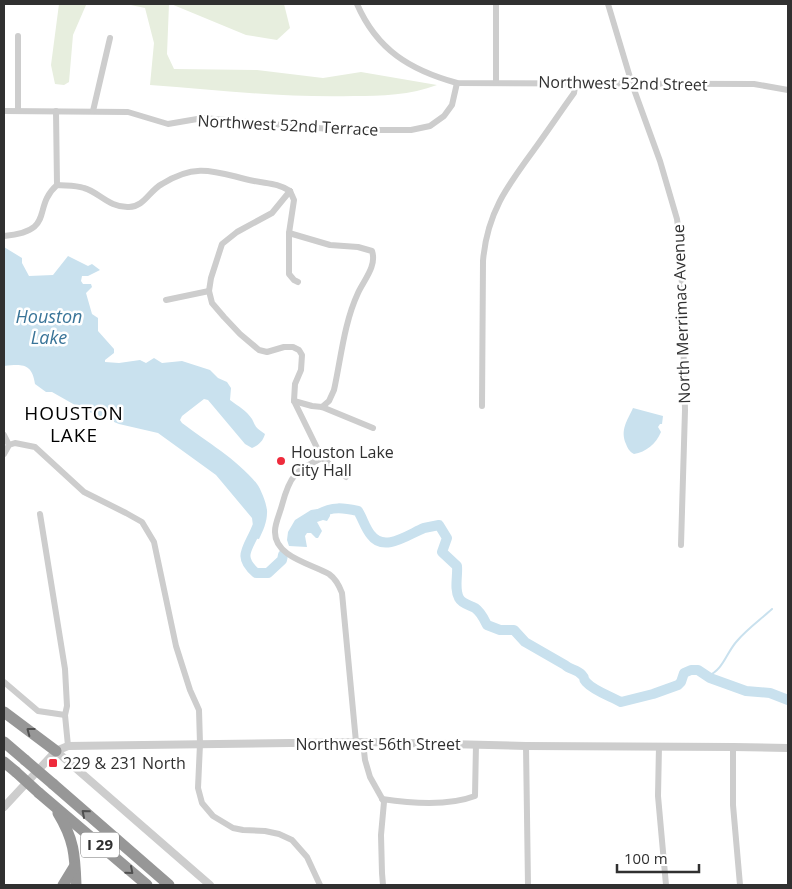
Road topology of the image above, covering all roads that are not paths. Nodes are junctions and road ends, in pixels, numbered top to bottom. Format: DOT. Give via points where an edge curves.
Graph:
graph roads {
  1 [pos="357,4"];
  2 [pos="496,4"];
  3 [pos="608,4"];
  4 [pos="18,36"];
  5 [pos="110,38"];
  6 [pos="496,82"];
  7 [pos="576,82"];
  8 [pos="457,83"];
  9 [pos="632,84"];
  10 [pos="788,90"];
  11 [pos="4,111"];
  12 [pos="18,111"];
  13 [pos="56,111"];
  14 [pos="93,111"];
  15 [pos="57,185"];
  16 [pos="290,192"];
  17 [pos="289,234"];
  18 [pos="4,236"];
  19 [pos="298,282"];
  20 [pos="209,291"];
  21 [pos="166,300"];
  22 [pos="294,401"];
  23 [pos="482,406"];
  24 [pos="322,407"];
  25 [pos="372,428"];
  26 [pos="4,435"];
  27 [pos="9,446"];
  28 [pos="4,454"];
  29 [pos="322,458"];
  30 [pos="346,476"];
  31 [pos="40,514"];
  32 [pos="681,545"];
  33 [pos="4,682"];
  34 [pos="4,712"];
  35 [pos="65,716"];
  36 [pos="4,742"];
  37 [pos="360,742"];
  38 [pos="200,744"];
  39 [pos="476,744"];
  40 [pos="788,744"];
  41 [pos="68,746"];
  42 [pos="526,746"];
  43 [pos="659,746"];
  44 [pos="733,747"];
  45 [pos="771,747"];
  46 [pos="788,748"];
  47 [pos="56,751"];
  48 [pos="4,762"];
  49 [pos="382,798"];
  50 [pos="5,802"];
  51 [pos="53,805"];
  52 [pos="75,865"];
  53 [pos="63,885"];
  54 [pos="76,885"];
  55 [pos="147,885"];
  56 [pos="169,885"];
  57 [pos="210,885"];
  58 [pos="320,885"];
  59 [pos="384,885"];
  60 [pos="528,885"];
  61 [pos="666,885"];
  62 [pos="740,885"];
  1 -- 8 [label="street, Northwest 52nd Street" via="370,29 389,50 422,72"];
  2 -- 6 [label="street"];
  3 -- 9 [label="street, North Merrimac Avenue"];
  4 -- 12 [label="street"];
  5 -- 14 [label="street"];
  6 -- 7 [label="street, Northwest 52nd Street"];
  6 -- 8 [label="street, Northwest 52nd Street"];
  7 -- 9 [label="street, Northwest 52nd Street"];
  7 -- 23 [label="street" via="574,93 505,189 490,222 483,261"];
  8 -- 14 [label="street, Northwest 52nd Terrace" via="452,105 444,116 430,126 411,130 341,130 203,118 168,124 136,113"];
  9 -- 10 [label="street, Northwest 52nd Street" via="754,84"];
  9 -- 32 [label="street, North Merrimac Avenue" via="660,161 677,219 682,251 685,410"];
  11 -- 12 [label="street, Northwest 52nd Terrace"];
  12 -- 13 [label="street, Northwest 52nd Terrace"];
  13 -- 14 [label="street, Northwest 52nd Terrace"];
  13 -- 15 [label="street"];
  15 -- 16 [label="street" via="85,188 119,207 140,205 161,184 178,175 200,170 216,170 278,184"];
  15 -- 18 [label="street" via="39,222 31,230"];
  16 -- 17 [label="street" via="294,200"];
  16 -- 20 [label="street" via="272,213 222,244"];
  17 -- 19 [label="street" via="289,274"];
  17 -- 24 [label="street" via="330,245 358,247 372,251 374,257 350,313 334,390"];
  20 -- 21 [label="street"];
  20 -- 22 [label="street" via="212,302 259,350 267,352 284,347 299,350 302,370 295,384"];
  22 -- 24 [label="street"];
  22 -- 29 [label="street"];
  24 -- 25 [label="street"];
  26 -- 27 [label="street"];
  27 -- 28 [label="street"];
  27 -- 38 [label="street" via="15,442 35,447 84,492 142,522 154,542 176,646 199,710"];
  29 -- 30 [label="street"];
  29 -- 37 [label="street" via="299,470 287,487 275,532 281,548 338,582"];
  31 -- 35 [label="street" via="65,669"];
  33 -- 35 [label="street" via="38,711"];
  47 -- 34 [label="highway, one-way"];
  35 -- 41 [label="street"];
  56 -- 36 [label="highway, I 29, one-way, bridge"];
  37 -- 38 [label="street, Northwest 56th Street"];
  37 -- 39 [label="street, Northwest 56th Street"];
  37 -- 49 [label="street" via="370,777"];
  38 -- 41 [label="street, Northwest 56th Street"];
  38 -- 58 [label="street" via="198,788 206,809 237,830 265,831 292,840 307,857"];
  39 -- 42 [label="street, Northwest 56th Street"];
  39 -- 49 [label="street" via="475,796 462,801"];
  40 -- 45 [label="street, Northwest 56th Street"];
  41 -- 47 [label="street, Northwest 56th Street"];
  42 -- 43 [label="street, Northwest 56th Street"];
  42 -- 60 [label="street"];
  43 -- 44 [label="street, Northwest 56th Street"];
  43 -- 61 [label="street" via="658,796"];
  44 -- 45 [label="street, Northwest 56th Street"];
  44 -- 62 [label="street"];
  45 -- 46 [label="street, Northwest 56th Street"];
  47 -- 50 [label="street, Northwest 56th Street"];
  47 -- 57 [label="street"];
  48 -- 51 [label="highway, I 29, bridge"];
  49 -- 59 [label="street"];
  51 -- 52 [label="highway" via="71,836"];
  51 -- 55 [label="highway, I 29, one-way"];
  52 -- 53 [label="highway"];
  52 -- 54 [label="highway"];
}
